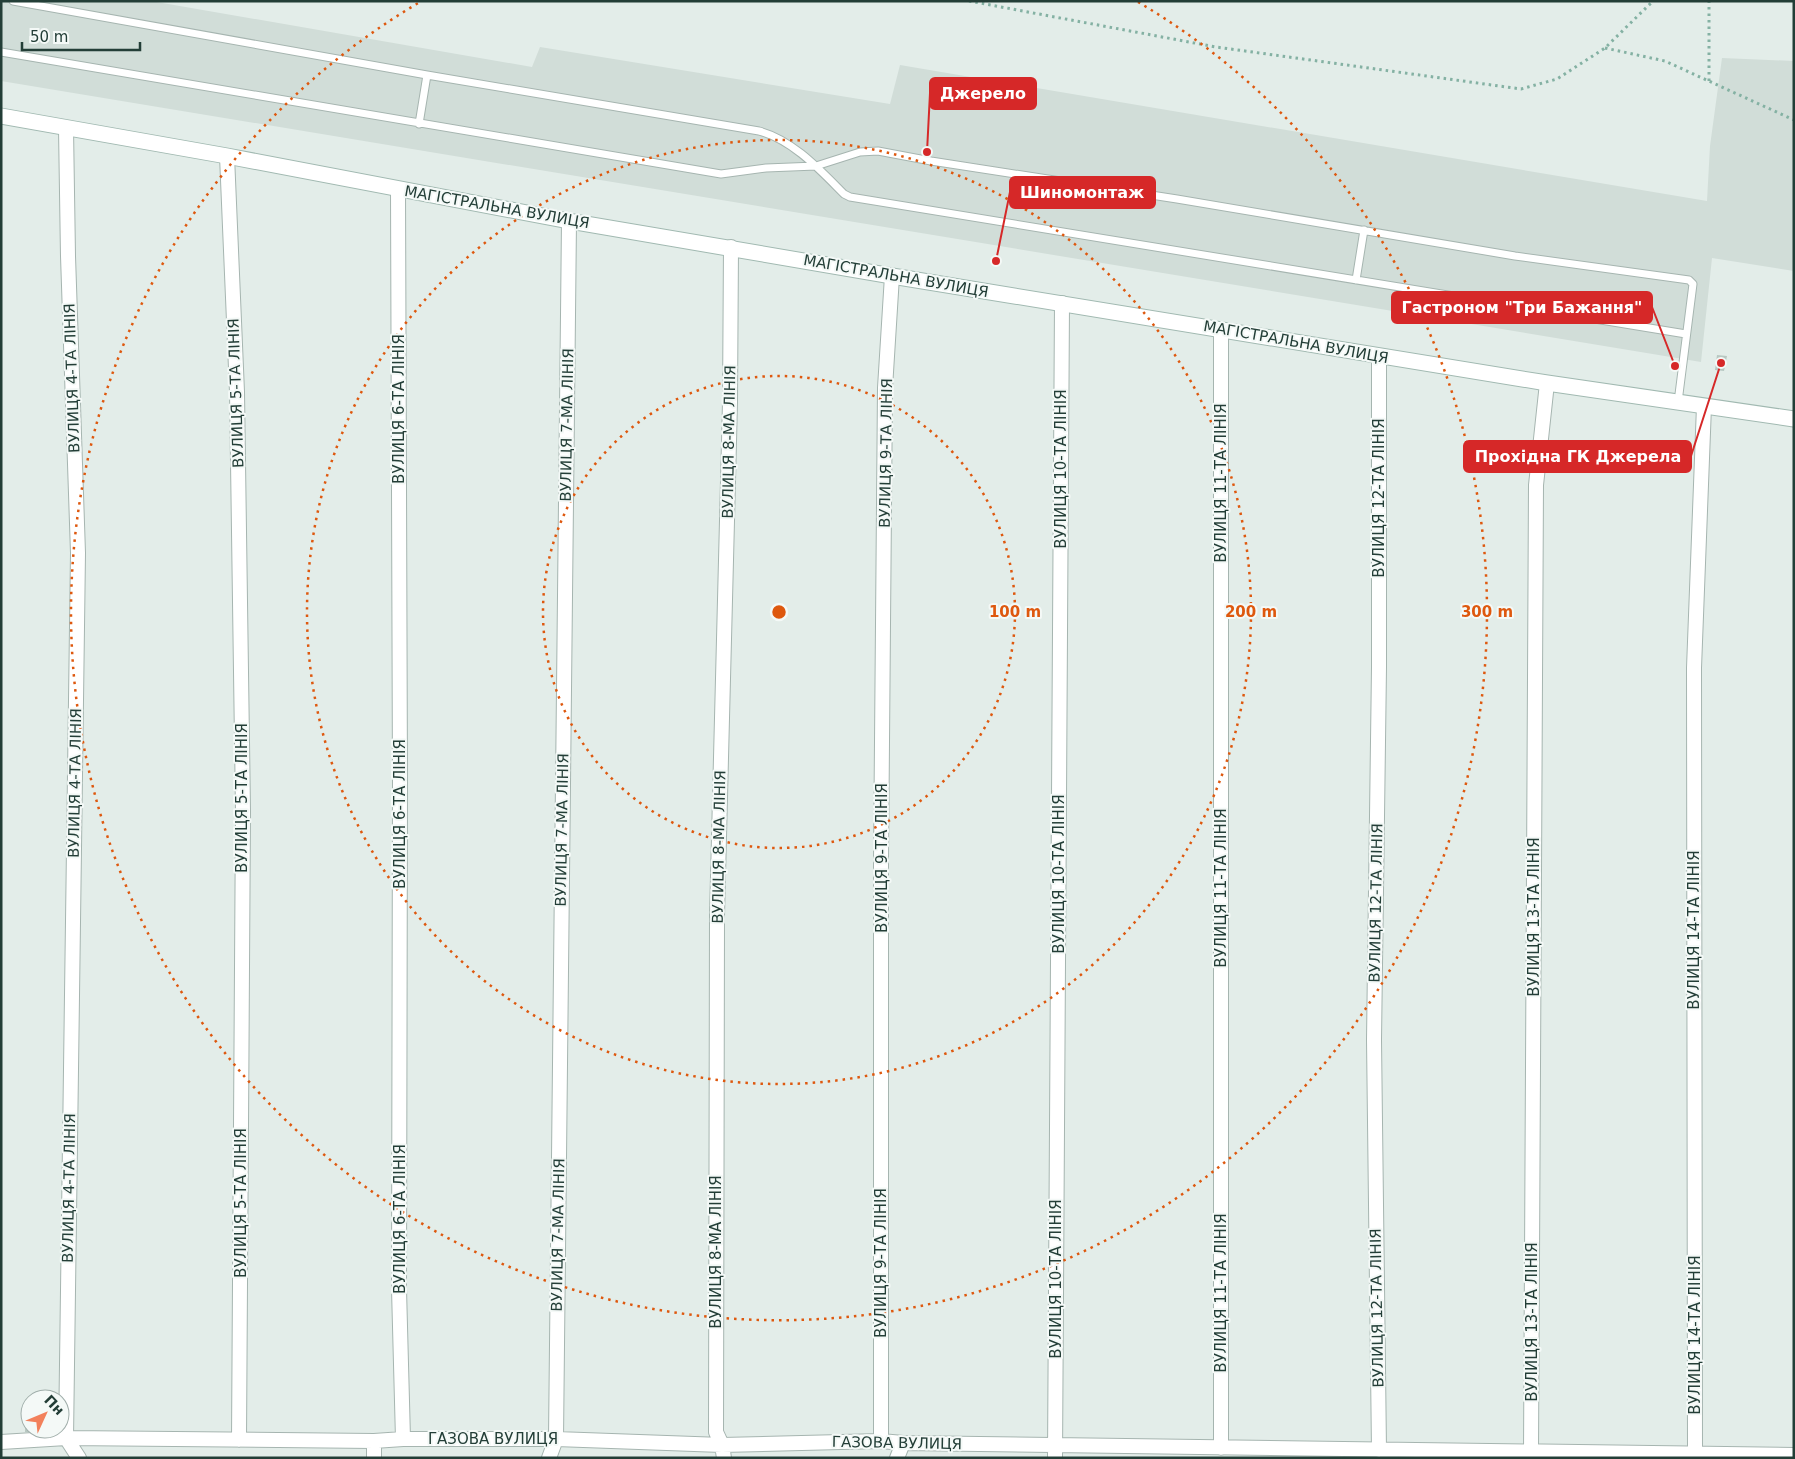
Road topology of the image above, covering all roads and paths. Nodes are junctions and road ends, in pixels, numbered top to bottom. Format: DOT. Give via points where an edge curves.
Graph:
graph roads {
  1 [pos="13,1"];
  2 [pos="969,1"];
  3 [pos="1653,1"];
  4 [pos="1709,1"];
  5 [pos="1605,48"];
  6 [pos="1,52"];
  7 [pos="427,75"];
  8 [pos="1709,81"];
  9 [pos="1,116"];
  10 [pos="1794,120"];
  11 [pos="419,124"];
  12 [pos="66,128"];
  13 [pos="228,156"];
  14 [pos="816,166"];
  15 [pos="398,189"];
  16 [pos="569,220"];
  17 [pos="1364,230"];
  18 [pos="731,248"];
  19 [pos="892,276"];
  20 [pos="1356,280"];
  21 [pos="1062,303"];
  22 [pos="1221,328"];
  23 [pos="1686,334"];
  24 [pos="1379,356"];
  25 [pos="1547,383"];
  26 [pos="1678,402"];
  27 [pos="1704,406"];
  28 [pos="1794,419"];
  29 [pos="67,1389"];
  30 [pos="70,1438"];
  31 [pos="50,1439"];
  32 [pos="67,1439"];
  33 [pos="403,1439"];
  34 [pos="556,1439"];
  35 [pos="239,1440"];
  36 [pos="374,1441"];
  37 [pos="881,1441"];
  38 [pos="1,1442"];
  39 [pos="903,1443"];
  40 [pos="1221,1448"];
  41 [pos="1379,1450"];
  42 [pos="723,1452"];
  43 [pos="1055,1452"];
  44 [pos="1530,1452"];
  45 [pos="1263,1453"];
  46 [pos="1695,1454"];
  47 [pos="1626,1455"];
  48 [pos="1794,1455"];
  49 [pos="79,1458"];
  50 [pos="374,1458"];
  51 [pos="549,1458"];
  52 [pos="897,1458"];
  1 -- 7 [label="lane"];
  2 -- 5 [label="path" via="1216,47 1521,89 1557,79"];
  3 -- 5 [label="path"];
  4 -- 8 [label="path"];
  5 -- 8 [label="path" via="1665,61"];
  6 -- 11 [label="lane"];
  7 -- 11 [label="lane"];
  7 -- 14 [label="lane" via="759,131 777,137"];
  8 -- 10 [label="path"];
  9 -- 12 [label="street, МАГІСТРАЛЬНА ВУЛИЦЯ"];
  11 -- 14 [label="lane" via="721,174"];
  12 -- 13 [label="street, МАГІСТРАЛЬНА ВУЛИЦЯ"];
  12 -- 29 [label="street, ВУЛИЦЯ 4-ТА ЛІНІЯ" via="78,553"];
  13 -- 15 [label="street, МАГІСТРАЛЬНА ВУЛИЦЯ"];
  13 -- 35 [label="street, ВУЛИЦЯ 5-ТА ЛІНІЯ" via="237,392 243,811"];
  14 -- 17 [label="lane" via="860,152 878,151"];
  14 -- 20 [label="lane" via="850,196"];
  15 -- 16 [label="street, МАГІСТРАЛЬНА ВУЛИЦЯ"];
  15 -- 33 [label="street, ВУЛИЦЯ 6-ТА ЛІНІЯ"];
  16 -- 18 [label="street, МАГІСТРАЛЬНА ВУЛИЦЯ"];
  16 -- 34 [label="street, ВУЛИЦЯ 7-МА ЛІНІЯ"];
  17 -- 20 [label="lane"];
  17 -- 23 [label="lane" via="1515,256 1689,280 1693,284"];
  18 -- 19 [label="street, МАГІСТРАЛЬНА ВУЛИЦЯ"];
  18 -- 42 [label="street, ВУЛИЦЯ 8-МА ЛІНІЯ" via="717,916 716,1432"];
  19 -- 21 [label="street, МАГІСТРАЛЬНА ВУЛИЦЯ"];
  19 -- 37 [label="street, ВУЛИЦЯ 9-ТА ЛІНІЯ" via="885,398"];
  20 -- 23 [label="lane"];
  21 -- 22 [label="street, МАГІСТРАЛЬНА ВУЛИЦЯ"];
  21 -- 43 [label="street, ВУЛИЦЯ 10-ТА ЛІНІЯ"];
  22 -- 24 [label="street, МАГІСТРАЛЬНА ВУЛИЦЯ"];
  22 -- 40 [label="street, ВУЛИЦЯ 11-ТА ЛІНІЯ"];
  23 -- 26 [label="lane"];
  24 -- 25 [label="street, МАГІСТРАЛЬНА ВУЛИЦЯ"];
  24 -- 41 [label="street, ВУЛИЦЯ 12-ТА ЛІНІЯ" via="1374,1040"];
  25 -- 26 [label="street, МАГІСТРАЛЬНА ВУЛИЦЯ"];
  25 -- 44 [label="street, ВУЛИЦЯ 13-ТА ЛІНІЯ" via="1536,485"];
  26 -- 27 [label="street, МАГІСТРАЛЬНА ВУЛИЦЯ"];
  27 -- 28 [label="street, МАГІСТРАЛЬНА ВУЛИЦЯ"];
  27 -- 46 [label="street, ВУЛИЦЯ 14-ТА ЛІНІЯ" via="1694,668"];
  30 -- 35 [label="street, ГАЗОВА ВУЛИЦЯ"];
  31 -- 38 [label="street, ГАЗОВА ВУЛИЦЯ"];
  32 -- 49 [label="street"];
  33 -- 34 [label="street, ГАЗОВА ВУЛИЦЯ"];
  33 -- 36 [label="street, ГАЗОВА ВУЛИЦЯ"];
  34 -- 42 [label="street, ГАЗОВА ВУЛИЦЯ"];
  34 -- 51 [label="street, ВУЛИЦЯ 7-МА ЛІНІЯ"];
  35 -- 36 [label="street, ГАЗОВА ВУЛИЦЯ"];
  36 -- 50 [label="street"];
  37 -- 39 [label="street, ГАЗОВА ВУЛИЦЯ"];
  37 -- 42 [label="street, ГАЗОВА ВУЛИЦЯ"];
  39 -- 43 [label="street, ГАЗОВА ВУЛИЦЯ"];
  39 -- 52 [label="street"];
  40 -- 43 [label="street, ГАЗОВА ВУЛИЦЯ"];
  40 -- 45 [label="street, ГАЗОВА ВУЛИЦЯ"];
  41 -- 44 [label="street, ГАЗОВА ВУЛИЦЯ"];
  41 -- 45 [label="street, ГАЗОВА ВУЛИЦЯ"];
  44 -- 47 [label="street, ГАЗОВА ВУЛИЦЯ"];
  46 -- 47 [label="street, ГАЗОВА ВУЛИЦЯ"];
  46 -- 48 [label="street, ГАЗОВА ВУЛИЦЯ"];
}
